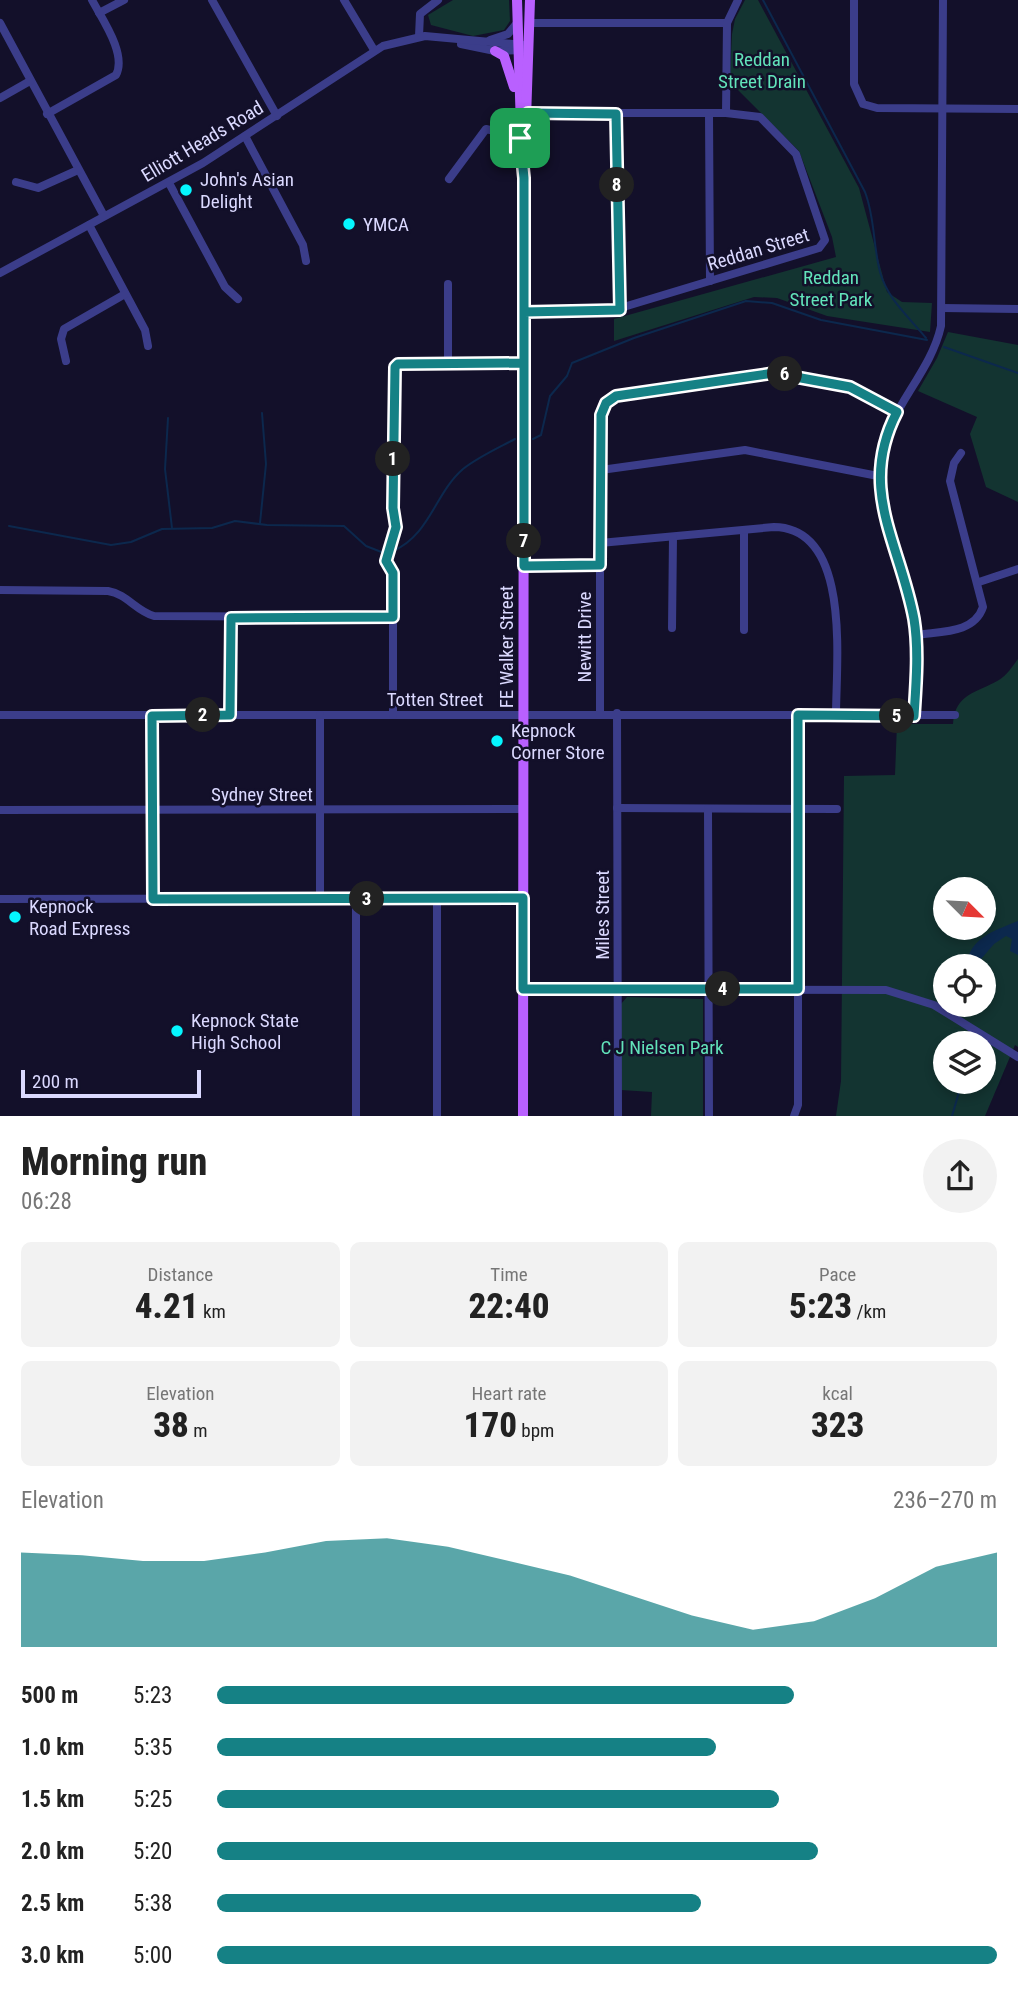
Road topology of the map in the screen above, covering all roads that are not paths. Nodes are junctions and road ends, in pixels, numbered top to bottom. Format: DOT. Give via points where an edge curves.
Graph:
graph roads {
  1 [pos="92,0"];
  2 [pos="124,0"];
  3 [pos="212,0"];
  4 [pos="344,0"];
  5 [pos="438,0"];
  6 [pos="517,0"];
  7 [pos="530,0"];
  8 [pos="738,0"];
  9 [pos="854,0"];
  10 [pos="943,0"];
  11 [pos="99,13"];
  12 [pos="0,23"];
  13 [pos="517,23"];
  14 [pos="530,23"];
  15 [pos="727,23"];
  16 [pos="419,36"];
  17 [pos="447,39"];
  18 [pos="476,42"];
  19 [pos="517,47"];
  20 [pos="530,47"];
  21 [pos="374,50"];
  22 [pos="495,51"];
  23 [pos="30,81"];
  24 [pos="0,98"];
  25 [pos="943,108"];
  26 [pos="1018,109"];
  27 [pos="528,113"];
  28 [pos="726,113"];
  29 [pos="47,114"];
  30 [pos="616,114"];
  31 [pos="709,114"];
  32 [pos="276,116"];
  33 [pos="519,122"];
  34 [pos="245,136"];
  35 [pos="524,138"];
  36 [pos="78,170"];
  37 [pos="449,178"];
  38 [pos="16,182"];
  39 [pos="169,183"];
  40 [pos="104,216"];
  41 [pos="89,225"];
  42 [pos="306,261"];
  43 [pos="0,273"];
  44 [pos="710,281"];
  45 [pos="448,284"];
  46 [pos="125,294"];
  47 [pos="238,299"];
  48 [pos="942,308"];
  49 [pos="1018,309"];
  50 [pos="620,310"];
  51 [pos="524,312"];
  52 [pos="148,346"];
  53 [pos="66,361"];
  54 [pos="524,363"];
  55 [pos="448,364"];
  56 [pos="897,412"];
  57 [pos="961,453"];
  58 [pos="601,470"];
  59 [pos="878,476"];
  60 [pos="744,530"];
  61 [pos="673,537"];
  62 [pos="600,543"];
  63 [pos="600,565"];
  64 [pos="524,566"];
  65 [pos="1018,569"];
  66 [pos="978,582"];
  67 [pos="0,590"];
  68 [pos="393,617"];
  69 [pos="231,618"];
  70 [pos="672,628"];
  71 [pos="744,630"];
  72 [pos="916,635"];
  73 [pos="600,713"];
  74 [pos="617,713"];
  75 [pos="524,714"];
  76 [pos="0,715"];
  77 [pos="230,715"];
  78 [pos="320,715"];
  79 [pos="393,715"];
  80 [pos="798,715"];
  81 [pos="836,715"];
  82 [pos="955,715"];
  83 [pos="152,716"];
  84 [pos="914,716"];
  85 [pos="617,808"];
  86 [pos="152,809"];
  87 [pos="524,809"];
  88 [pos="708,809"];
  89 [pos="797,809"];
  90 [pos="837,809"];
  91 [pos="0,810"];
  92 [pos="320,810"];
  93 [pos="437,898"];
  94 [pos="523,898"];
  95 [pos="0,899"];
  96 [pos="153,899"];
  97 [pos="320,899"];
  98 [pos="356,899"];
  99 [pos="523,989"];
  100 [pos="618,989"];
  101 [pos="708,989"];
  102 [pos="798,989"];
  103 [pos="1018,1057"];
  104 [pos="356,1116"];
  105 [pos="437,1116"];
  106 [pos="523,1116"];
  107 [pos="618,1116"];
  108 [pos="709,1116"];
  109 [pos="794,1116"];
  1 -- 11 [label="street"];
  2 -- 11 [label="street"];
  3 -- 32 [label="street"];
  4 -- 21 [label="street"];
  5 -- 16 [label="street" via="420,14"];
  6 -- 13 [label="main road, FE Walker Street"];
  7 -- 14 [label="main road, FE Walker Street"];
  8 -- 15 [label="street"];
  9 -- 25 [label="street" via="857,96 867,106"];
  10 -- 25 [label="street"];
  11 -- 29 [label="street" via="119,56 116,75"];
  12 -- 23 [label="street"];
  13 -- 18 [label="street" via="508,34"];
  13 -- 19 [label="main road, FE Walker Street"];
  14 -- 15 [label="street"];
  14 -- 20 [label="main road, FE Walker Street"];
  15 -- 28 [label="street"];
  16 -- 17 [label="street, Elliott Heads Road"];
  16 -- 21 [label="street, Elliott Heads Road"];
  17 -- 18 [label="street, Elliott Heads Road"];
  17 -- 22 [label="street, Elliott Heads Road"];
  18 -- 19 [label="street, Elliott Heads Road"];
  19 -- 20 [label="street, Elliott Heads Road"];
  19 -- 22 [label="street, Elliott Heads Road"];
  19 -- 33 [label="main road, FE Walker Street"];
  20 -- 27 [label="main road, FE Walker Street"];
  21 -- 32 [label="street, Elliott Heads Road"];
  22 -- 33 [label="main road" via="504,56 510,72"];
  23 -- 24 [label="street"];
  23 -- 29 [label="street"];
  25 -- 26 [label="street"];
  25 -- 48 [label="street"];
  27 -- 30 [label="street"];
  27 -- 35 [label="main road, FE Walker Street"];
  28 -- 31 [label="street"];
  28 -- 44 [label="street, Reddan Street" via="760,117 794,150 825,240 819,248"];
  29 -- 36 [label="street"];
  30 -- 31 [label="street"];
  30 -- 50 [label="street"];
  31 -- 44 [label="street"];
  32 -- 34 [label="street, Elliott Heads Road"];
  33 -- 35 [label="main road, FE Walker Street"];
  34 -- 39 [label="street, Elliott Heads Road"];
  34 -- 42 [label="street" via="303,246"];
  35 -- 37 [label="street" via="486,129"];
  35 -- 51 [label="main road, FE Walker Street"];
  36 -- 38 [label="street" via="38,188"];
  36 -- 40 [label="street"];
  39 -- 40 [label="street, Elliott Heads Road"];
  39 -- 47 [label="street" via="225,288"];
  40 -- 41 [label="street, Elliott Heads Road"];
  41 -- 43 [label="street, Elliott Heads Road"];
  41 -- 46 [label="street"];
  44 -- 50 [label="street, Reddan Street"];
  45 -- 55 [label="street"];
  46 -- 52 [label="street" via="145,330"];
  46 -- 53 [label="street" via="64,329 61,339"];
  48 -- 49 [label="street"];
  48 -- 56 [label="street" via="940,331 930,356"];
  50 -- 51 [label="street, Reddan Street"];
  51 -- 54 [label="main road, FE Walker Street"];
  54 -- 55 [label="street"];
  54 -- 64 [label="main road, FE Walker Street"];
  55 -- 68 [label="street" via="395,367 396,517 386,561 393,573"];
  56 -- 58 [label="street, Newitt Drive" via="850,387 774,373 622,394 606,403 601,415"];
  56 -- 59 [label="street" via="883,442"];
  57 -- 66 [label="street" via="950,481"];
  58 -- 59 [label="street" via="745,450"];
  58 -- 62 [label="street, Newitt Drive"];
  59 -- 72 [label="street"];
  60 -- 61 [label="street"];
  60 -- 71 [label="street"];
  60 -- 81 [label="street" via="795,530 820,552 835,607"];
  61 -- 62 [label="street"];
  61 -- 70 [label="street"];
  62 -- 63 [label="street, Newitt Drive"];
  63 -- 64 [label="street"];
  63 -- 73 [label="street, Newitt Drive"];
  64 -- 75 [label="main road, FE Walker Street"];
  65 -- 66 [label="street"];
  66 -- 72 [label="street" via="983,607 972,624"];
  67 -- 69 [label="street" via="108,591 154,616"];
  68 -- 69 [label="street"];
  68 -- 79 [label="street"];
  69 -- 77 [label="street"];
  72 -- 84 [label="street"];
  73 -- 74 [label="street, Totten Street"];
  73 -- 75 [label="street, Totten Street"];
  74 -- 80 [label="street, Totten Street"];
  74 -- 85 [label="street, Miles Street"];
  75 -- 79 [label="street, Totten Street"];
  75 -- 87 [label="main road, FE Walker Street"];
  76 -- 83 [label="street, Totten Street"];
  77 -- 78 [label="street, Totten Street"];
  77 -- 83 [label="street, Totten Street"];
  78 -- 79 [label="street, Totten Street"];
  78 -- 92 [label="street"];
  80 -- 81 [label="street, Totten Street"];
  80 -- 89 [label="street"];
  81 -- 84 [label="street, Totten Street"];
  82 -- 84 [label="street, Totten Street"];
  83 -- 86 [label="street"];
  85 -- 88 [label="street"];
  85 -- 100 [label="street, Miles Street"];
  86 -- 91 [label="street, Sydney Street"];
  86 -- 92 [label="street, Sydney Street"];
  86 -- 96 [label="street"];
  87 -- 92 [label="street, Sydney Street"];
  87 -- 94 [label="main road, FE Walker Street"];
  88 -- 89 [label="street"];
  88 -- 101 [label="street"];
  89 -- 90 [label="street"];
  89 -- 102 [label="street"];
  92 -- 97 [label="street"];
  93 -- 94 [label="street"];
  93 -- 98 [label="street"];
  93 -- 105 [label="street"];
  94 -- 99 [label="main road, FE Walker Street"];
  95 -- 96 [label="street"];
  96 -- 97 [label="street"];
  97 -- 98 [label="street"];
  98 -- 104 [label="street"];
  99 -- 100 [label="street"];
  99 -- 106 [label="main road, FE Walker Street"];
  100 -- 101 [label="street"];
  100 -- 107 [label="street, Miles Street"];
  101 -- 102 [label="street"];
  101 -- 108 [label="street"];
  102 -- 103 [label="street" via="869,988 913,996"];
  102 -- 109 [label="street" via="798,1105"];
}
